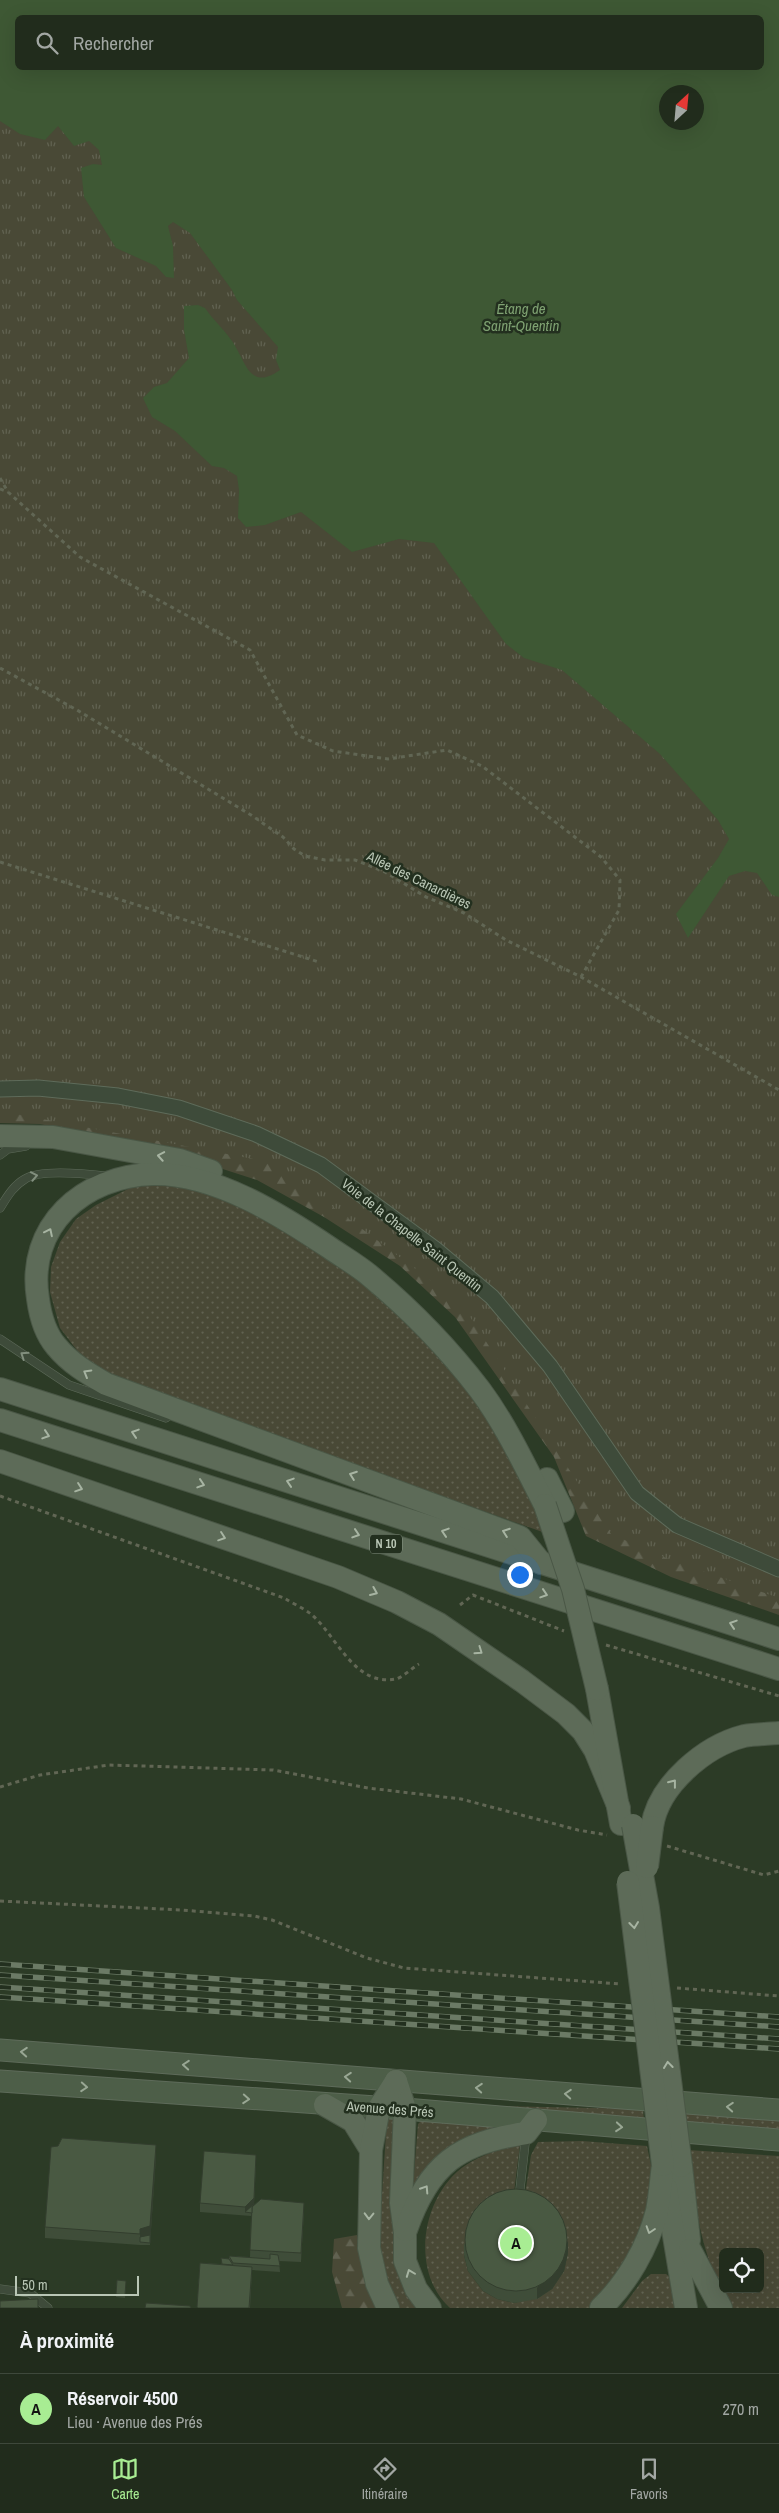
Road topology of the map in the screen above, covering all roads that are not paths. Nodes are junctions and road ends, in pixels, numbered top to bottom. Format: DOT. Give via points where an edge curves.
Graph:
graph roads {
  1 [pos="0,1089"];
  2 [pos="0,1136"];
  3 [pos="53,1137"];
  4 [pos="0,1155"];
  5 [pos="120,1178"];
  6 [pos="0,1208"];
  7 [pos="0,1339"];
  8 [pos="0,1389"];
  9 [pos="0,1420"];
  10 [pos="232,1430"];
  11 [pos="0,1461"];
  12 [pos="554,1508"];
  13 [pos="541,1563"];
  14 [pos="779,1569"];
  15 [pos="779,1639"];
  16 [pos="779,1670"];
  17 [pos="779,1733"];
  18 [pos="634,1828"];
  19 [pos="0,2050"];
  20 [pos="0,2080"];
  21 [pos="396,2081"];
  22 [pos="325,2105"];
  23 [pos="379,2108"];
  24 [pos="405,2109"];
  25 [pos="779,2110"];
  26 [pos="531,2127"];
  27 [pos="779,2140"];
  28 [pos="371,2150"];
  29 [pos="672,2165"];
  30 [pos="518,2207"];
  31 [pos="405,2233"];
  32 [pos="690,2250"];
  33 [pos="0,2289"];
  34 [pos="48,2308"];
  35 [pos="388,2308"];
  36 [pos="430,2308"];
  37 [pos="601,2308"];
  38 [pos="686,2308"];
  39 [pos="695,2308"];
  40 [pos="721,2308"];
  1 -- 14 [label="street, Voie de la Chapelle Saint Quentin" via="38,1088 118,1096 178,1108 256,1134 321,1165 435,1249 492,1297 550,1366 637,1493 677,1525"];
  2 -- 3 [label="main road"];
  3 -- 4 [label="lane" via="36,1145 8,1149"];
  12 -- 3 [label="main road, one-way" via="531,1446 495,1389 445,1326 379,1265 298,1210 233,1179 180,1160"];
  6 -- 5 [label="lane, one-way" via="13,1188 27,1177 75,1174"];
  10 -- 5 [label="main road, one-way" via="106,1384 79,1368 54,1344 40,1316 35,1284 39,1253 52,1225 75,1198"];
  5 -- 12 [label="main road" via="153,1174 185,1177 241,1196 291,1222 368,1274 432,1334 481,1391"];
  10 -- 7 [label="lane, one-way" via="166,1418 69,1385"];
  13 -- 8 [label="main road, N 10, one-way"];
  9 -- 16 [label="main road, N 10, one-way"];
  13 -- 10 [label="main road, one-way" via="520,1537"];
  11 -- 18 [label="main road, one-way" via="338,1577 438,1624 522,1681 583,1731"];
  12 -- 18 [label="main road, bridge" via="573,1590 605,1692"];
  15 -- 13 [label="main road, N 10, one-way"];
  18 -- 17 [label="main road, one-way" via="683,1771 712,1750 744,1736"];
  18 -- 29 [label="main road, one-way, bridge"];
  29 -- 18 [label="main road, one-way, bridge" via="648,1908 647,1853"];
  21 -- 19 [label="main road, Avenue des Prés, one-way"];
  20 -- 22 [label="main road, Avenue des Prés, one-way"];
  21 -- 23 [label="main road"];
  21 -- 24 [label="main road"];
  25 -- 21 [label="main road, Avenue des Prés, one-way"];
  22 -- 23 [label="main road, Avenue des Prés"];
  22 -- 28 [label="main road" via="353,2121"];
  23 -- 24 [label="main road, Avenue des Prés"];
  23 -- 28 [label="main road"];
  24 -- 26 [label="main road, Avenue des Prés"];
  24 -- 31 [label="main road" via="401,2203"];
  26 -- 27 [label="main road, Avenue des Prés, one-way"];
  26 -- 30 [label="lane"];
  31 -- 26 [label="main road, one-way" via="416,2203 437,2170 464,2150"];
  28 -- 35 [label="main road, one-way" via="369,2248 377,2284"];
  29 -- 32 [label="main road"];
  29 -- 37 [label="main road, one-way" via="647,2241 613,2296"];
  29 -- 38 [label="main road"];
  36 -- 31 [label="main road, one-way" via="416,2290 405,2262"];
  32 -- 39 [label="main road"];
  32 -- 40 [label="main road"];
  33 -- 34 [label="lane" via="30,2293"];
}
